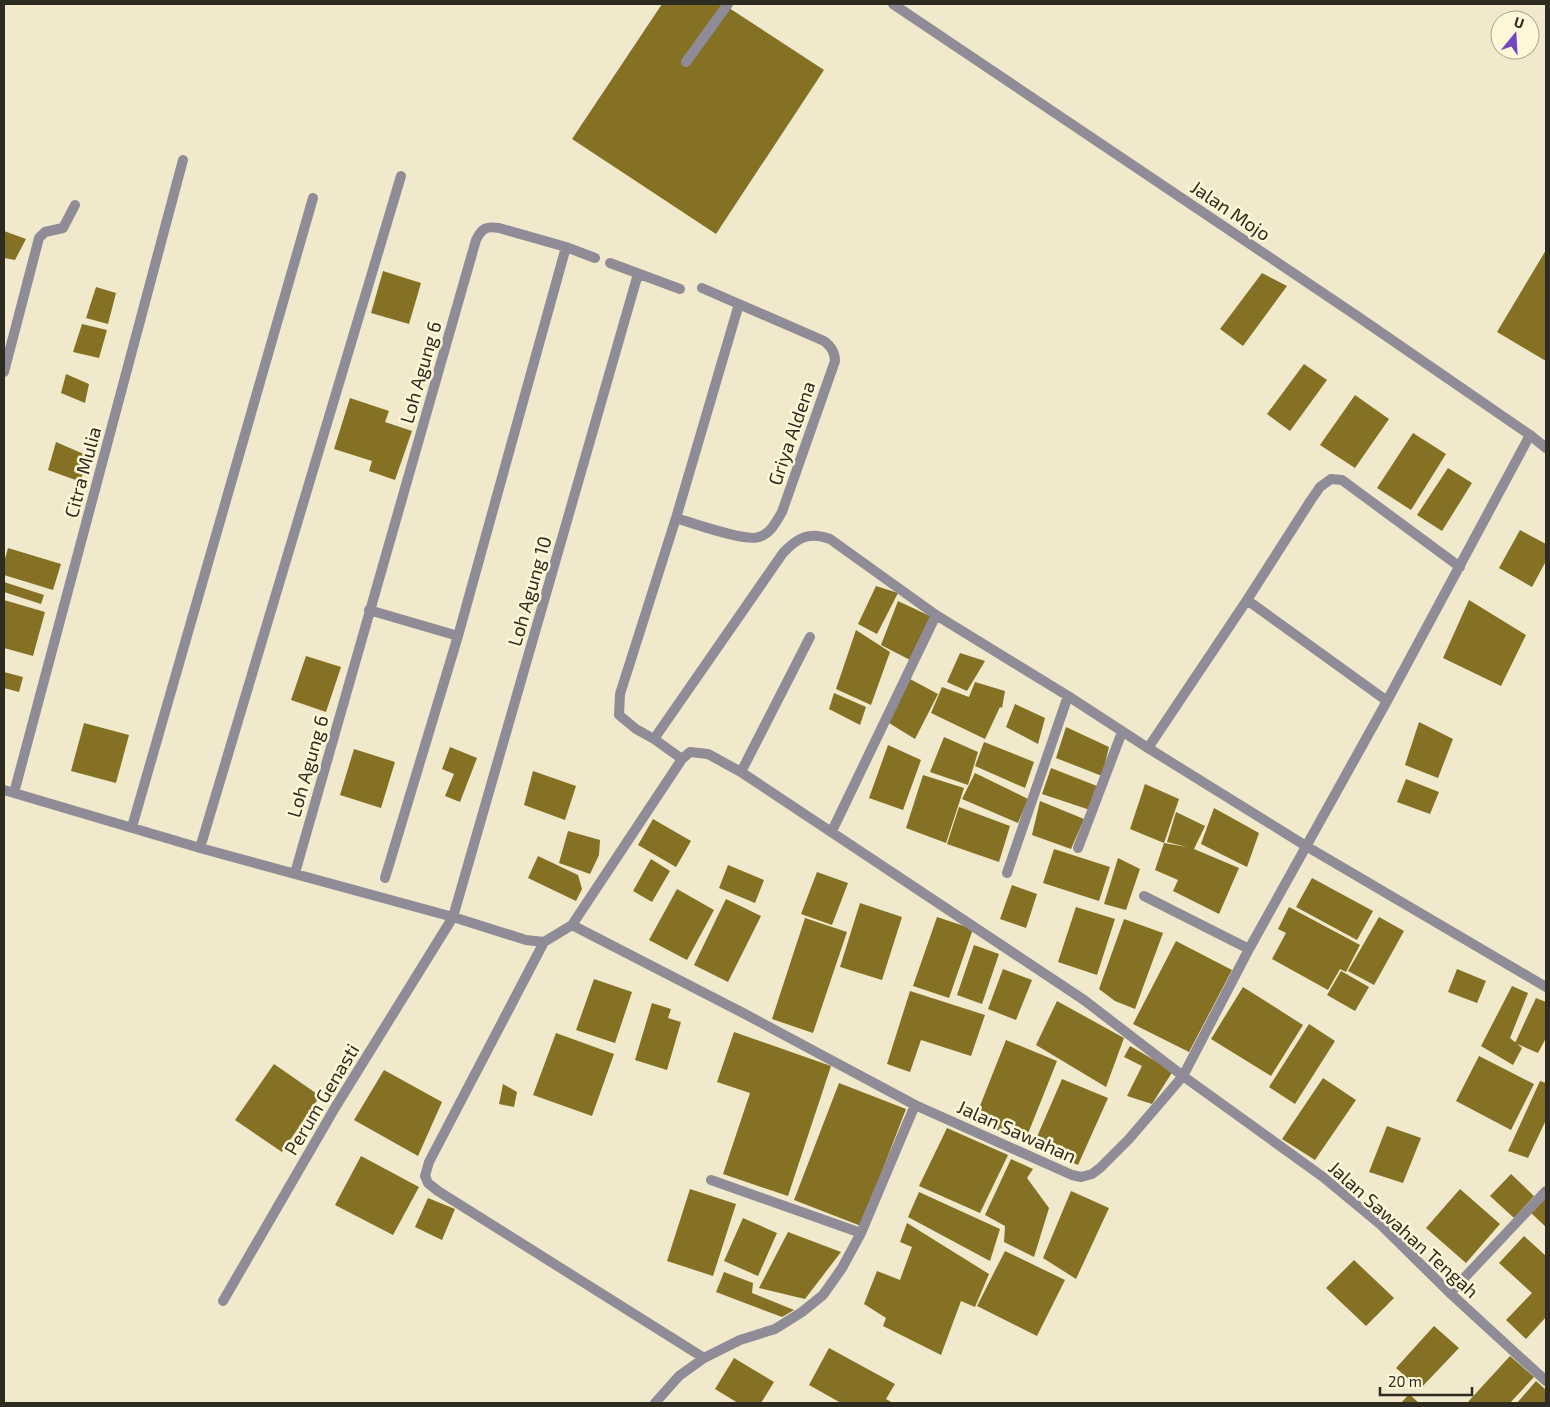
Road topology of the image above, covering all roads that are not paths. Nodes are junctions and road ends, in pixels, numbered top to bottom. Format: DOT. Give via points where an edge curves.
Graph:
graph roads {
  1 [pos="728,4"];
  2 [pos="893,4"];
  3 [pos="686,62"];
  4 [pos="183,160"];
  5 [pos="401,176"];
  6 [pos="313,198"];
  7 [pos="75,205"];
  8 [pos="566,247"];
  9 [pos="595,258"];
  10 [pos="610,263"];
  11 [pos="638,274"];
  12 [pos="680,288"];
  13 [pos="702,288"];
  14 [pos="740,304"];
  15 [pos="4,372"];
  16 [pos="1530,435"];
  17 [pos="1546,448"];
  18 [pos="676,518"];
  19 [pos="1460,567"];
  20 [pos="1247,600"];
  21 [pos="369,610"];
  22 [pos="936,615"];
  23 [pos="458,636"];
  24 [pos="810,637"];
  25 [pos="1068,696"];
  26 [pos="1388,701"];
  27 [pos="1122,732"];
  28 [pos="654,739"];
  29 [pos="1148,748"];
  30 [pos="682,759"];
  31 [pos="741,772"];
  32 [pos="4,790"];
  33 [pos="14,793"];
  34 [pos="132,827"];
  35 [pos="832,831"];
  36 [pos="1306,846"];
  37 [pos="200,848"];
  38 [pos="1078,848"];
  39 [pos="1007,873"];
  40 [pos="294,874"];
  41 [pos="385,878"];
  42 [pos="1144,896"];
  43 [pos="453,917"];
  44 [pos="572,925"];
  45 [pos="544,942"];
  46 [pos="1249,949"];
  47 [pos="1546,987"];
  48 [pos="1183,1076"];
  49 [pos="915,1106"];
  50 [pos="711,1180"];
  51 [pos="1546,1191"];
  52 [pos="861,1233"];
  53 [pos="1450,1293"];
  54 [pos="223,1301"];
  55 [pos="704,1358"];
  56 [pos="1546,1382"];
  57 [pos="655,1403"];
  1 -- 3 [label="street"];
  2 -- 16 [label="street, Jalan Mojo"];
  4 -- 33 [label="street, Citra Mulia"];
  5 -- 37 [label="street"];
  6 -- 34 [label="street"];
  7 -- 15 [label="street" via="63,228 46,232 39,238"];
  8 -- 9 [label="street, Loh Agung 6"];
  8 -- 21 [label="street, Loh Agung 6" via="499,228 481,230"];
  8 -- 23 [label="street"];
  10 -- 11 [label="street"];
  11 -- 12 [label="street"];
  11 -- 43 [label="street, Loh Agung 10"];
  13 -- 14 [label="street, Griya Aldena"];
  14 -- 18 [label="street"];
  14 -- 18 [label="street, Griya Aldena" via="824,341 832,349 835,361 782,512 772,529 758,538"];
  16 -- 17 [label="street, Jalan Mojo"];
  16 -- 19 [label="street"];
  18 -- 28 [label="street" via="620,694 619,715"];
  19 -- 20 [label="street" via="1342,480 1331,479 1320,487"];
  19 -- 26 [label="street"];
  20 -- 26 [label="street"];
  20 -- 29 [label="street"];
  21 -- 23 [label="street"];
  21 -- 40 [label="street, Loh Agung 6"];
  22 -- 25 [label="street"];
  22 -- 28 [label="street" via="830,539 820,535 805,536 783,553"];
  22 -- 35 [label="street"];
  23 -- 41 [label="street"];
  24 -- 31 [label="street"];
  25 -- 27 [label="street"];
  25 -- 39 [label="street"];
  26 -- 36 [label="street"];
  27 -- 29 [label="street"];
  27 -- 38 [label="street"];
  28 -- 30 [label="street"];
  29 -- 36 [label="street"];
  30 -- 31 [label="street, Jalan Sawahan Tengah" via="690,752 708,754"];
  30 -- 44 [label="street"];
  31 -- 35 [label="street, Jalan Sawahan Tengah"];
  32 -- 33 [label="street"];
  33 -- 34 [label="street"];
  34 -- 37 [label="street"];
  35 -- 48 [label="street, Jalan Sawahan Tengah" via="1084,1000"];
  36 -- 46 [label="street"];
  36 -- 47 [label="street"];
  37 -- 40 [label="street"];
  40 -- 43 [label="street"];
  42 -- 46 [label="street"];
  43 -- 45 [label="street" via="526,940"];
  43 -- 54 [label="street, Perum Genasti" via="336,1106"];
  44 -- 45 [label="street"];
  44 -- 49 [label="street"];
  45 -- 55 [label="street" via="429,1162 425,1176 438,1191"];
  46 -- 48 [label="street"];
  48 -- 49 [label="street, Jalan Sawahan" via="1118,1151 1092,1174 1082,1177"];
  48 -- 53 [label="street, Jalan Sawahan Tengah" via="1323,1177 1381,1225"];
  49 -- 52 [label="street"];
  50 -- 52 [label="street"];
  51 -- 53 [label="street"];
  52 -- 55 [label="street" via="823,1295 802,1312 775,1329 740,1340"];
  53 -- 56 [label="street, Jalan Sawahan Tengah"];
  55 -- 57 [label="street" via="679,1376"];
}
